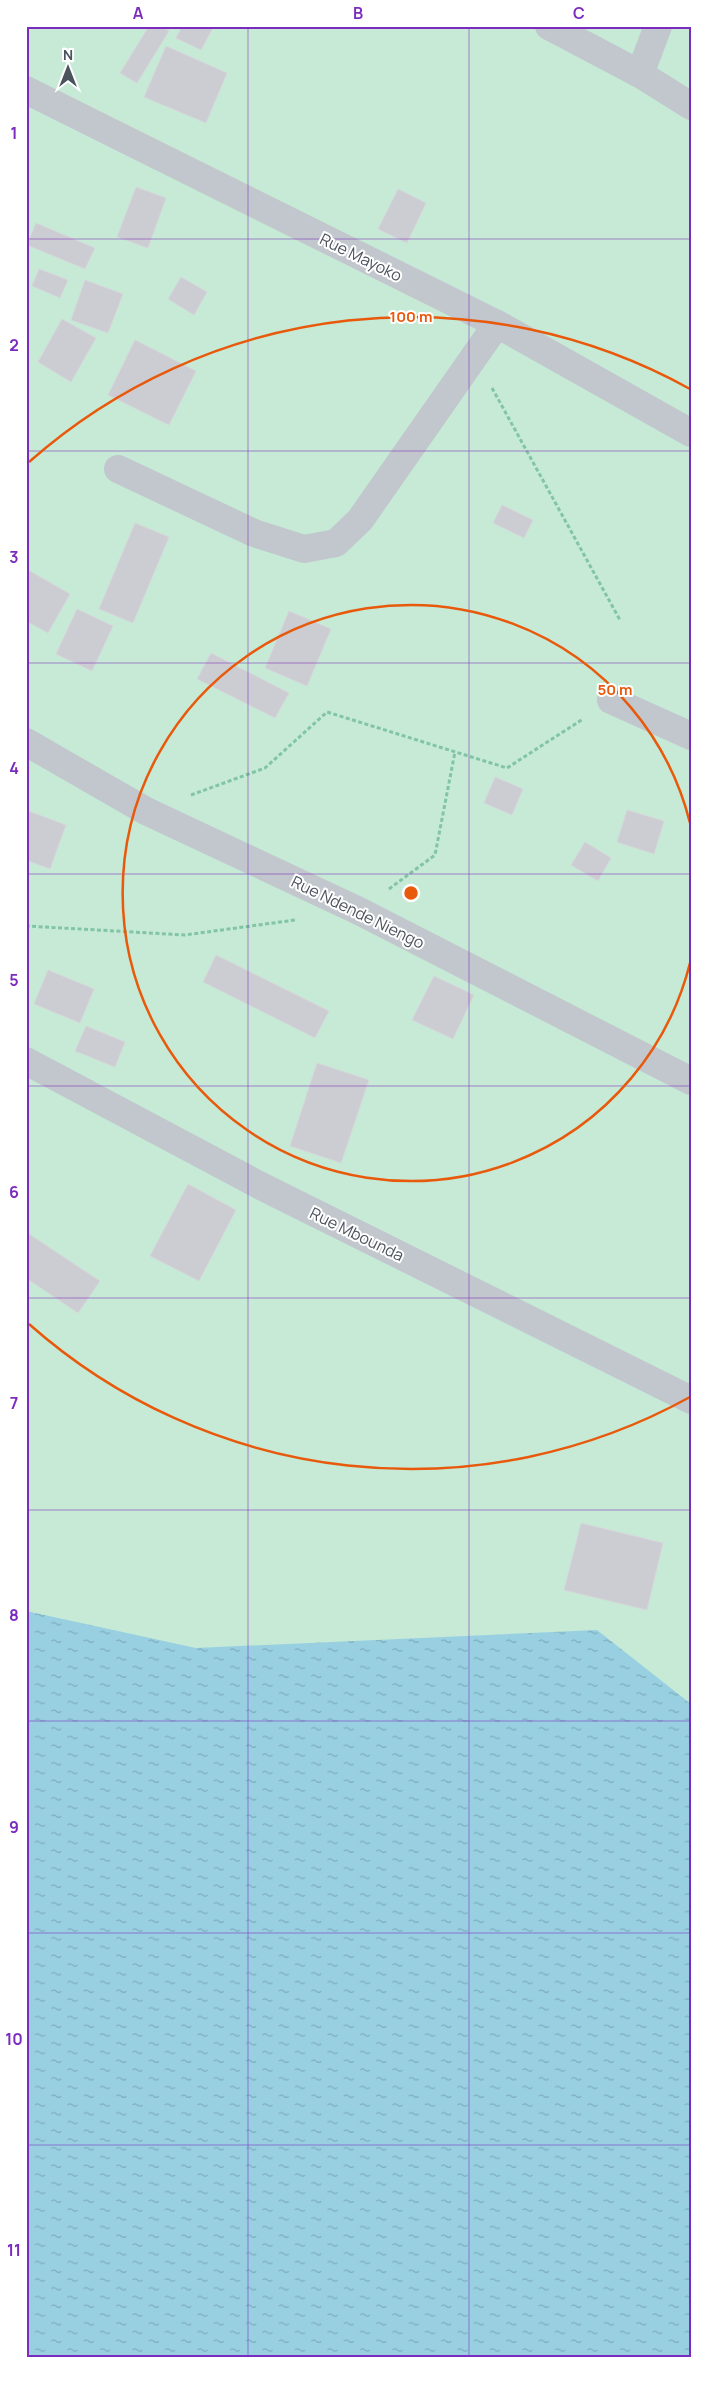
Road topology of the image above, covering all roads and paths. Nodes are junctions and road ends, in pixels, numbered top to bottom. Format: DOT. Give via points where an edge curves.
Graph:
graph roads {
  1 [pos="549,26"];
  2 [pos="658,26"];
  3 [pos="640,74"];
  4 [pos="26,90"];
  5 [pos="691,106"];
  6 [pos="497,324"];
  7 [pos="474,356"];
  8 [pos="691,433"];
  9 [pos="118,469"];
  10 [pos="620,620"];
  11 [pos="611,700"];
  12 [pos="691,736"];
  13 [pos="26,742"];
  14 [pos="146,811"];
  15 [pos="26,1061"];
  16 [pos="691,1081"];
  17 [pos="691,1400"];
  1 -- 3 [label="street"];
  2 -- 3 [label="street"];
  3 -- 5 [label="street"];
  4 -- 6 [label="street, Rue Mayoko"];
  6 -- 7 [label="street"];
  6 -- 8 [label="street, Rue Mayoko"];
  7 -- 9 [label="street" via="360,520 336,544 304,548 254,533"];
  7 -- 10 [label="path"];
  11 -- 12 [label="street"];
  11 -- 14 [label="path" via="507,768 327,712 265,768"];
  13 -- 14 [label="street, Rue Ndende Niengo"];
  14 -- 16 [label="street, Rue Ndende Niengo" via="359,911"];
  15 -- 17 [label="street, Rue Mbounda" via="259,1185"];
}
